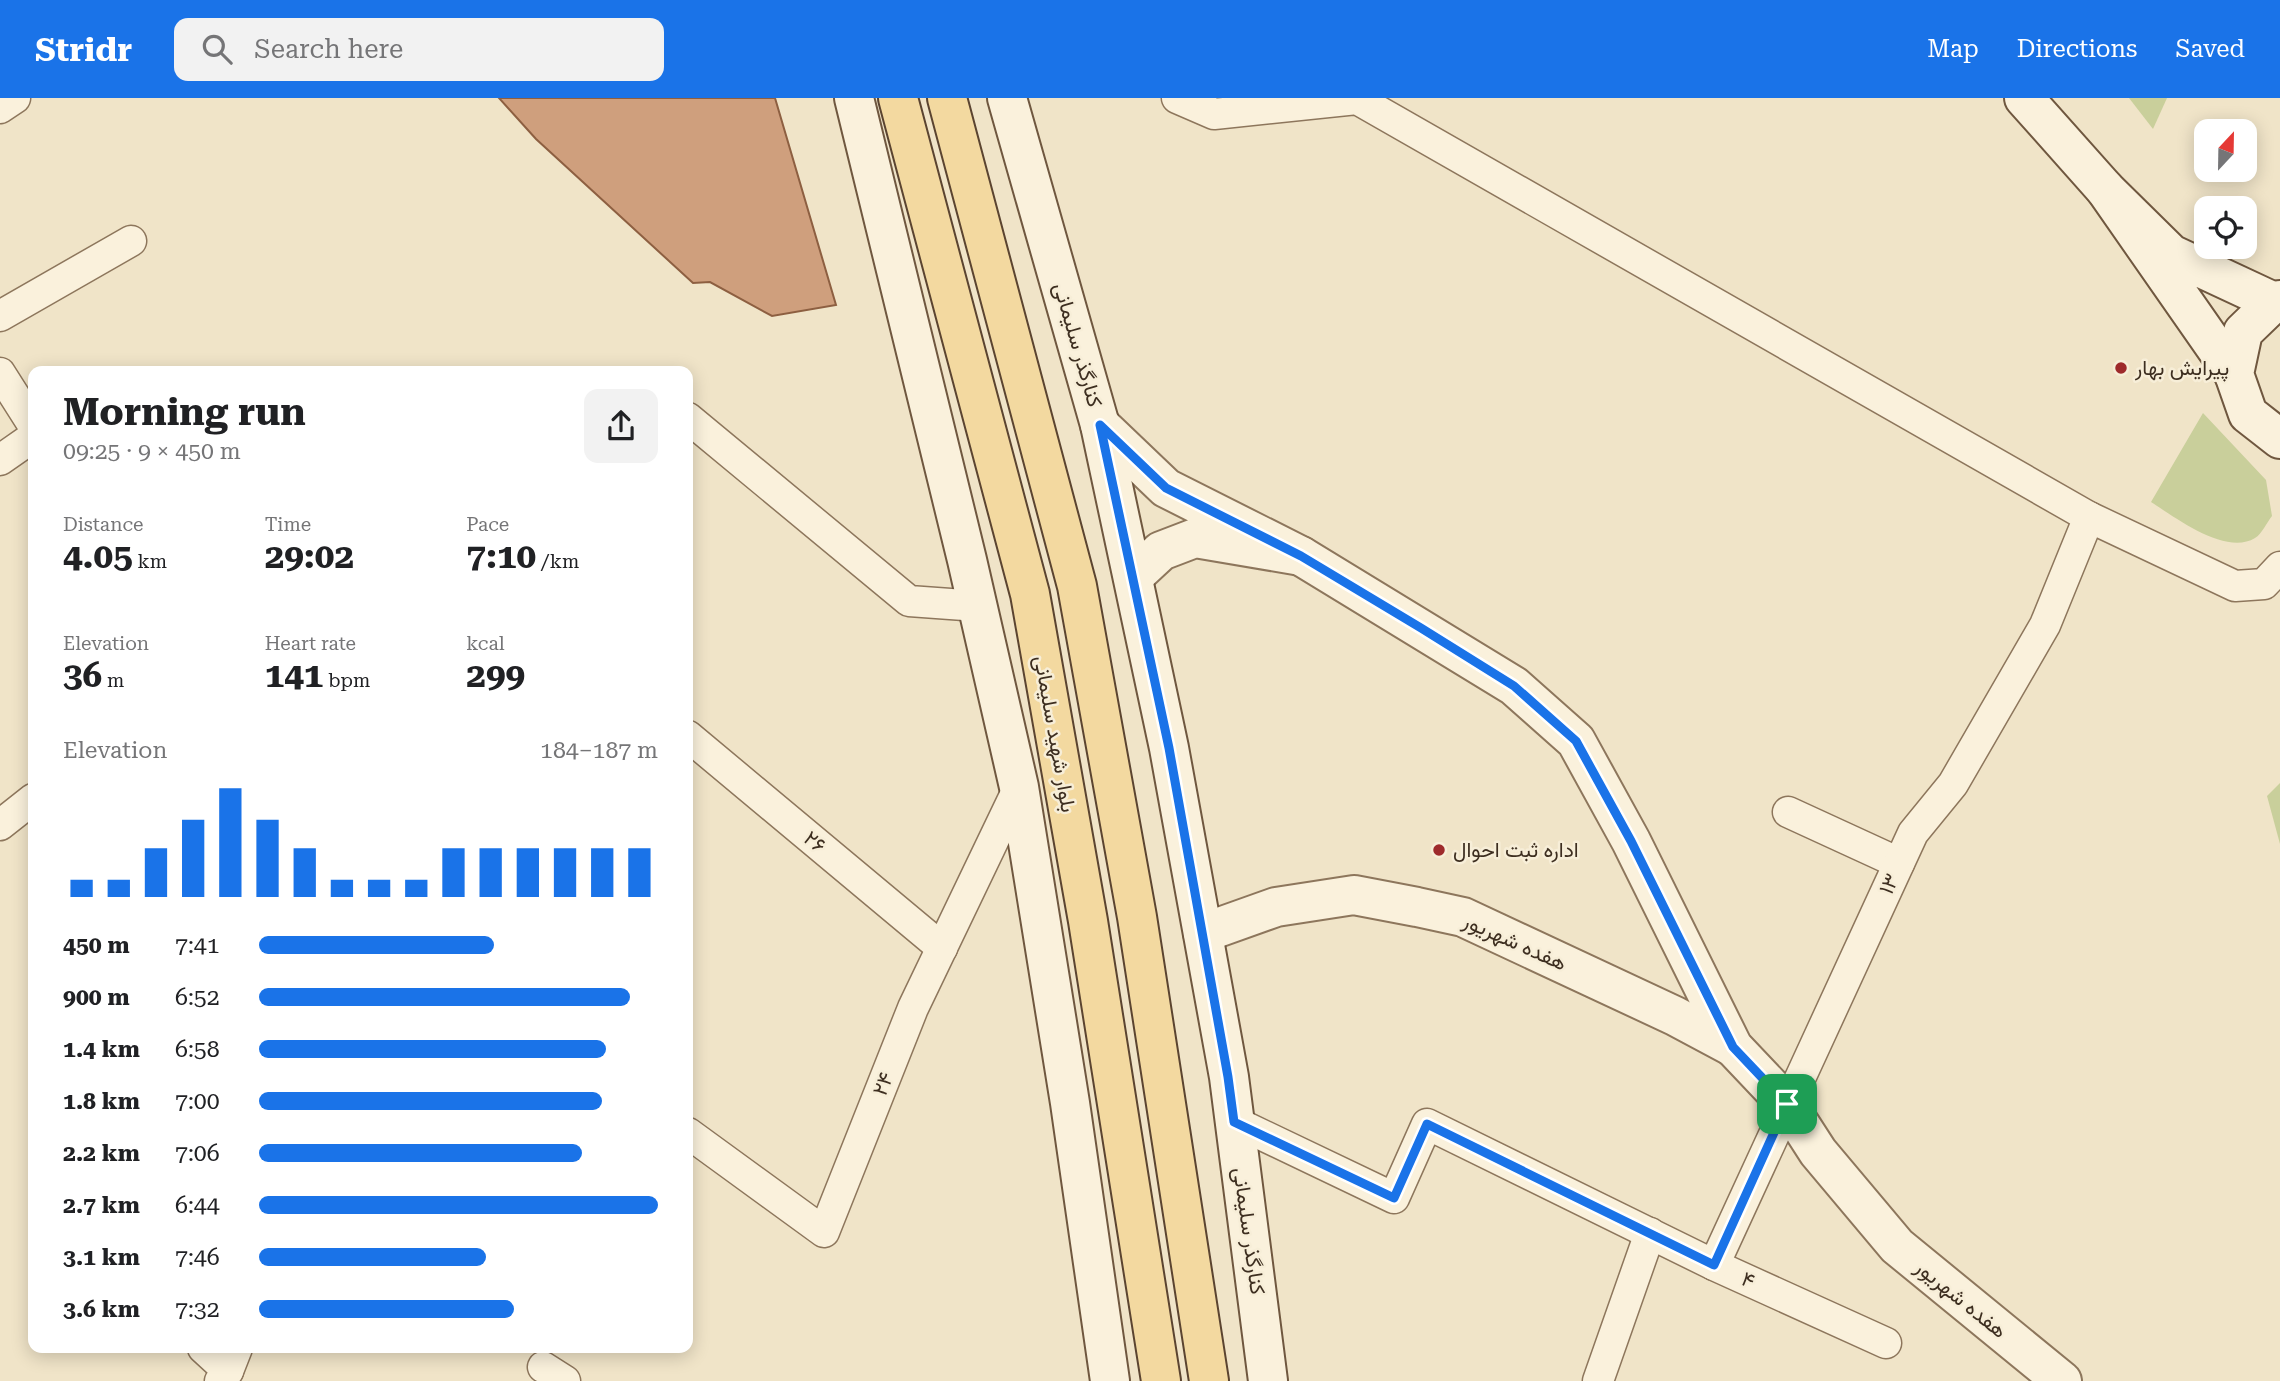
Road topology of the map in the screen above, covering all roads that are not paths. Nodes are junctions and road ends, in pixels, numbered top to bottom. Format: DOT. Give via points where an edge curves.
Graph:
graph roads {
  1 [pos="15,98"];
  2 [pos="854,98"];
  3 [pos="898,98"];
  4 [pos="947,98"];
  5 [pos="1007,98"];
  6 [pos="1177,98"];
  7 [pos="2024,98"];
  8 [pos="0,108"];
  9 [pos="2105,189"];
  10 [pos="131,241"];
  11 [pos="2277,301"];
  12 [pos="0,316"];
  13 [pos="0,373"];
  14 [pos="2234,374"];
  15 [pos="28,417"];
  16 [pos="693,422"];
  17 [pos="1100,425"];
  18 [pos="2279,438"];
  19 [pos="28,440"];
  20 [pos="0,460"];
  21 [pos="2089,517"];
  22 [pos="1301,556"];
  23 [pos="2280,567"];
  24 [pos="1133,576"];
  25 [pos="978,607"];
  26 [pos="693,740"];
  27 [pos="1019,787"];
  28 [pos="28,803"];
  29 [pos="1788,812"];
  30 [pos="0,825"];
  31 [pos="1899,863"];
  32 [pos="1203,933"];
  33 [pos="942,948"];
  34 [pos="1733,1047"];
  35 [pos="1787,1104"];
  36 [pos="1234,1122"];
  37 [pos="693,1137"];
  38 [pos="1650,1233"];
  39 [pos="1714,1265"];
  40 [pos="1886,1343"];
  41 [pos="210,1353"];
  42 [pos="228,1366"];
  43 [pos="1111,1381"];
  44 [pos="1161,1381"];
  45 [pos="1209,1381"];
  46 [pos="1268,1381"];
  47 [pos="1598,1381"];
  48 [pos="2062,1381"];
  1 -- 8 [label="street"];
  2 -- 25 [label="main road"];
  3 -- 44 [label="main road, بلوار شهید سلیمانی" via="1030,594 1088,921"];
  4 -- 45 [label="main road" via="1077,586 1137,916"];
  5 -- 17 [label="main road, کنارگذر سلیمانی"];
  6 -- 21 [label="street" via="1214,114 1356,99"];
  7 -- 9 [label="main road"];
  9 -- 11 [label="main road" via="2171,254"];
  9 -- 14 [label="main road"];
  10 -- 12 [label="street"];
  11 -- 14 [label="main road" via="2243,332"];
  13 -- 15 [label="street"];
  14 -- 18 [label="main road" via="2248,414"];
  16 -- 25 [label="street" via="909,601"];
  17 -- 22 [label="main road, هفده شهریور" via="1166,488"];
  17 -- 24 [label="main road, کنارگذر سلیمانی"];
  19 -- 20 [label="street"];
  21 -- 23 [label="street" via="2235,586 2264,584"];
  21 -- 31 [label="street, ۱۳" via="2045,625 1953,784 1913,833"];
  22 -- 24 [label="main road" via="1195,538 1161,551"];
  22 -- 34 [label="main road, هفده شهریور" via="1514,686 1576,741"];
  24 -- 32 [label="main road, کنارگذر سلیمانی"];
  25 -- 27 [label="main road"];
  26 -- 33 [label="street, ۲۶"];
  27 -- 33 [label="street, ۲۴"];
  27 -- 43 [label="main road"];
  28 -- 30 [label="street"];
  29 -- 31 [label="street"];
  31 -- 35 [label="street, ۱۳"];
  32 -- 34 [label="main road, هفده شهریور" via="1276,907 1354,895 1464,917"];
  32 -- 36 [label="main road, کنارگذر سلیمانی"];
  33 -- 37 [label="street, ۲۴" via="913,1008 824,1232"];
  34 -- 35 [label="main road, هفده شهریور"];
  35 -- 39 [label="street, ۱۳"];
  35 -- 48 [label="main road, هفده شهریور" via="1818,1152 1897,1246"];
  36 -- 38 [label="street, ۴" via="1394,1198 1427,1124"];
  36 -- 46 [label="main road, کنارگذر سلیمانی"];
  38 -- 39 [label="street, ۴"];
  38 -- 47 [label="street"];
  39 -- 40 [label="street, ۴"];
  41 -- 42 [label="street"];
}
